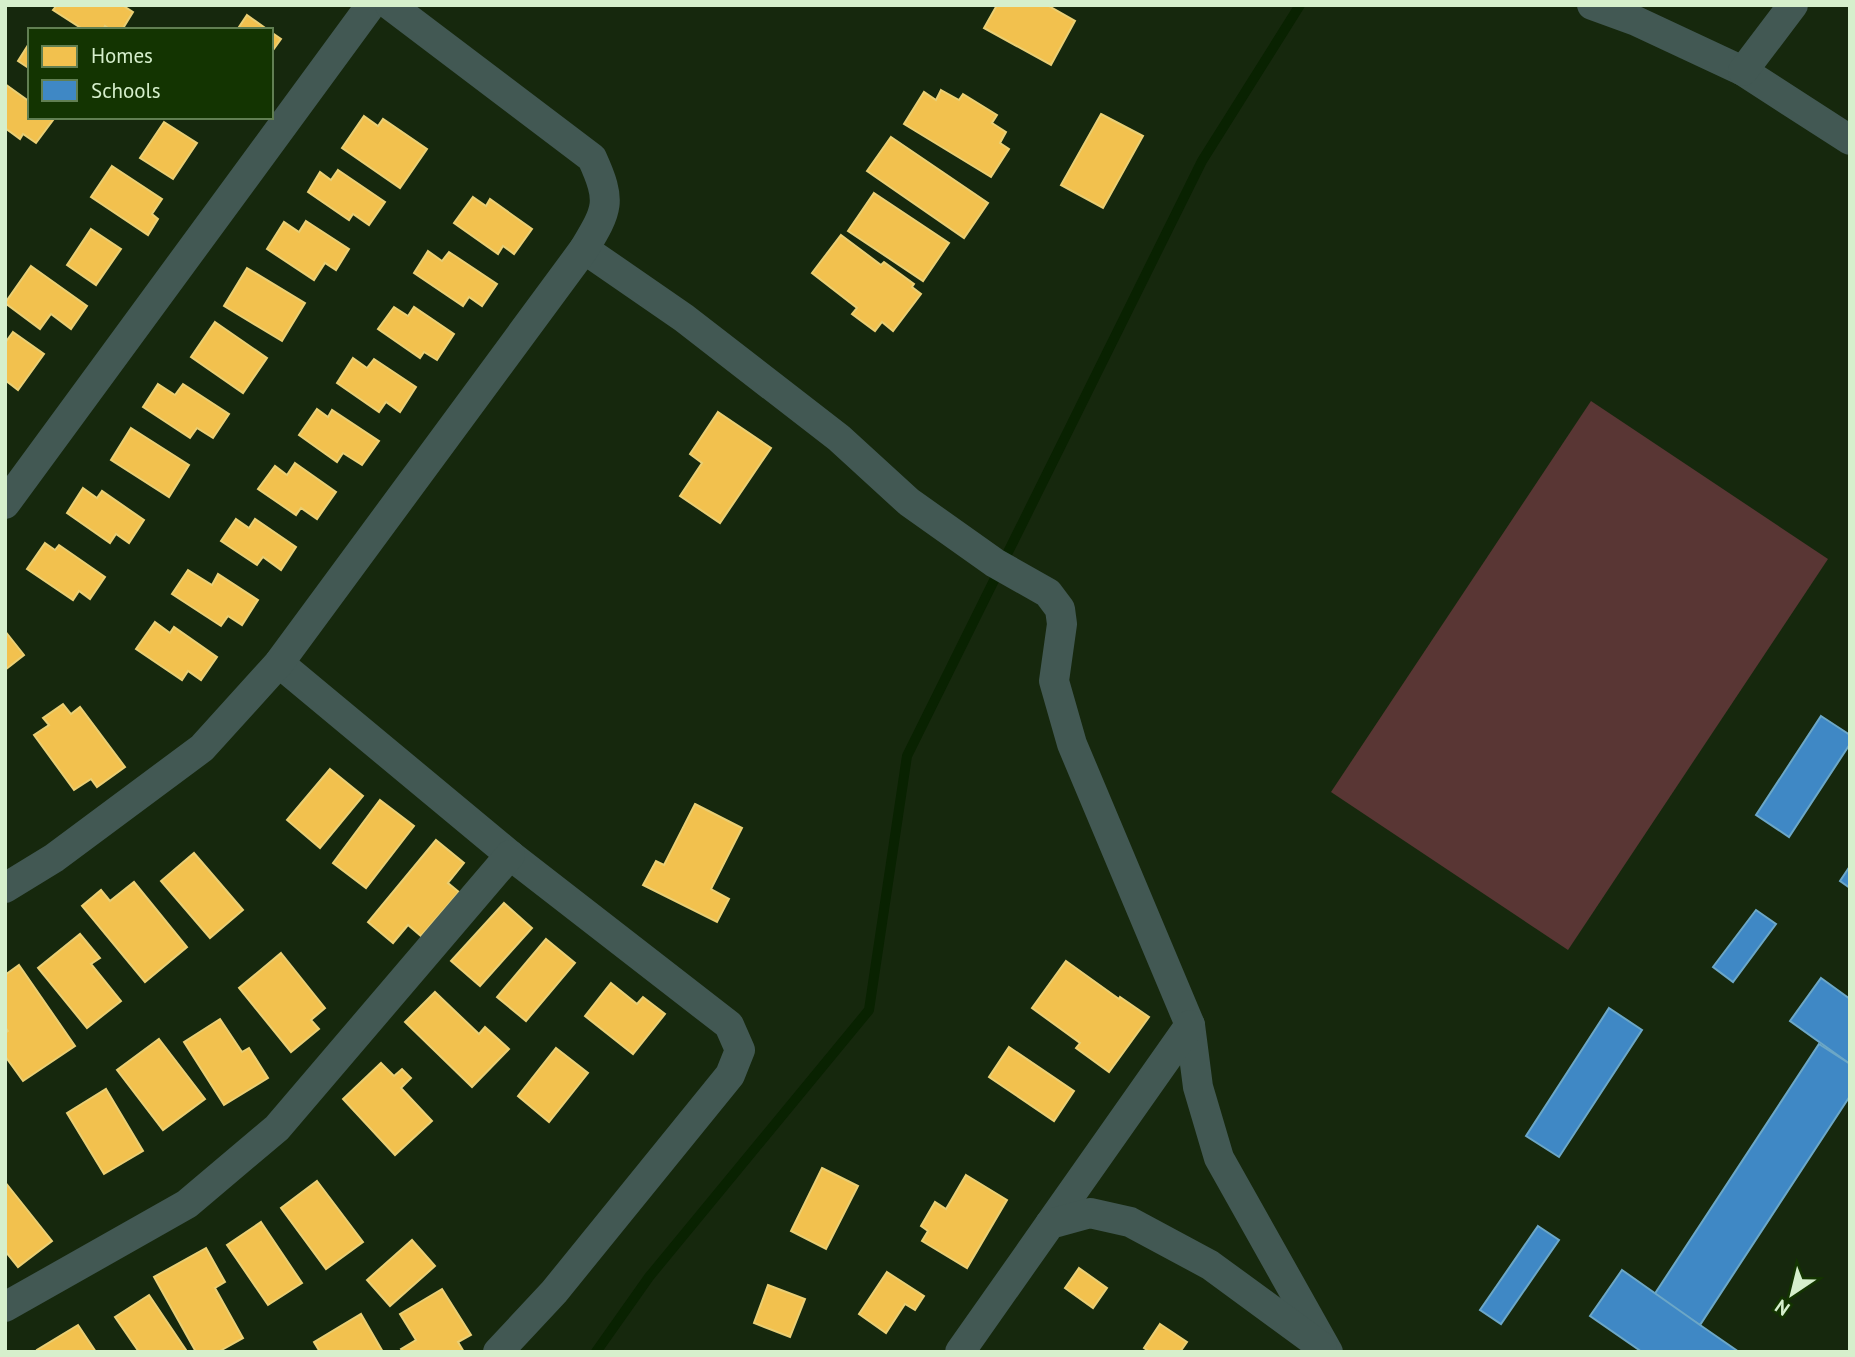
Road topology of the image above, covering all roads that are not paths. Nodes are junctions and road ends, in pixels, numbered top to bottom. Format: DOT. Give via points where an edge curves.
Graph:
graph roads {
  1 [pos="371,5"];
  2 [pos="390,5"];
  3 [pos="1592,5"];
  4 [pos="1793,5"];
  5 [pos="1743,71"];
  6 [pos="1850,140"];
  7 [pos="584,249"];
  8 [pos="5,504"];
  9 [pos="279,663"];
  10 [pos="510,855"];
  11 [pos="5,888"];
  12 [pos="1190,1025"];
  13 [pos="1050,1224"];
  14 [pos="5,1307"];
  15 [pos="498,1352"];
  16 [pos="960,1352"];
  17 [pos="1328,1352"];
  1 -- 8 [label="street"];
  2 -- 7 [label="street" via="592,158 604,185 604,216"];
  3 -- 5 [label="street"];
  4 -- 5 [label="street"];
  5 -- 6 [label="street"];
  7 -- 9 [label="street"];
  7 -- 12 [label="street" via="684,318 839,438 909,502 995,563 1048,593 1060,609 1054,681 1072,744"];
  9 -- 10 [label="street"];
  9 -- 11 [label="street" via="202,748 54,858"];
  10 -- 14 [label="street" via="277,1128 187,1204"];
  10 -- 15 [label="street" via="729,1025 740,1050 730,1076 554,1292"];
  12 -- 13 [label="street"];
  12 -- 17 [label="street" via="1198,1087 1219,1158"];
  13 -- 16 [label="street"];
  13 -- 17 [label="street" via="1090,1213 1130,1223 1210,1265"];
}
